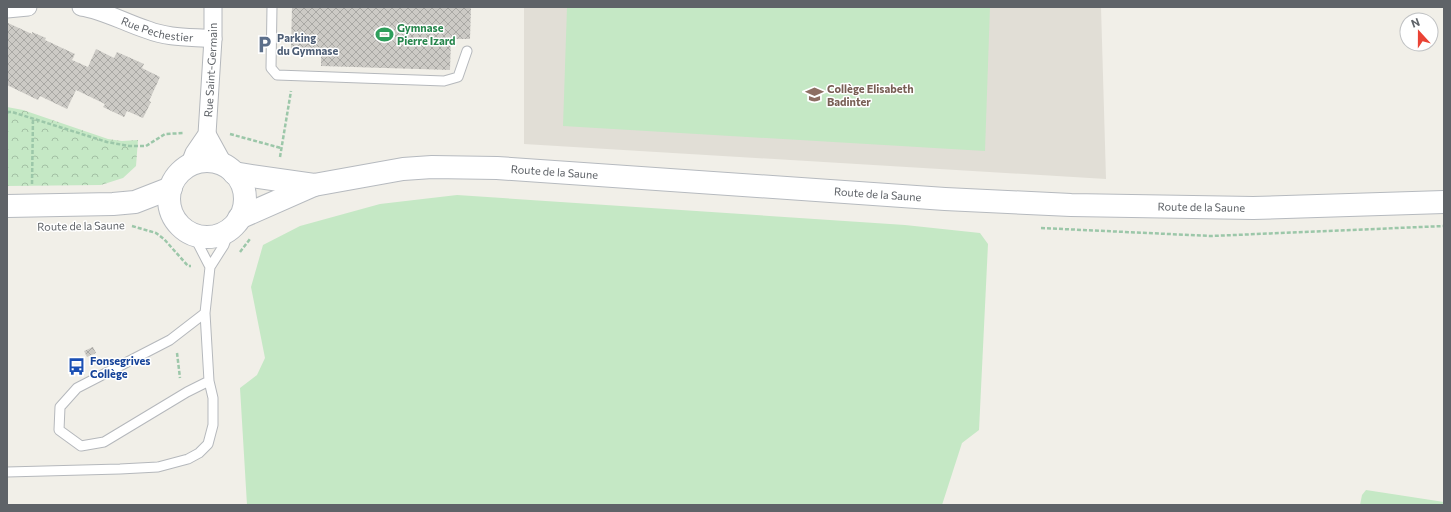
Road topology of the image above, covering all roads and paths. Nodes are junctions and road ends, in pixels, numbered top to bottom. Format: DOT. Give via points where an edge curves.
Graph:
graph roads {
  1 [pos="28,7"];
  2 [pos="80,7"];
  3 [pos="213,7"];
  4 [pos="272,7"];
  5 [pos="7,9"];
  6 [pos="213,39"];
  7 [pos="466,51"];
  8 [pos="293,77"];
  9 [pos="7,112"];
  10 [pos="33,118"];
  11 [pos="186,133"];
  12 [pos="207,134"];
  13 [pos="230,134"];
  14 [pos="281,148"];
  15 [pos="279,161"];
  16 [pos="189,166"];
  17 [pos="229,169"];
  18 [pos="314,185"];
  19 [pos="171,188"];
  20 [pos="32,189"];
  21 [pos="135,202"];
  22 [pos="1444,202"];
  23 [pos="7,206"];
  24 [pos="175,219"];
  25 [pos="235,224"];
  26 [pos="132,226"];
  27 [pos="193,234"];
  28 [pos="188,266"];
  29 [pos="210,267"];
  30 [pos="205,313"];
  31 [pos="177,350"];
  32 [pos="180,378"];
  33 [pos="209,381"];
  34 [pos="7,472"];
  1 -- 5 [label="street"];
  2 -- 6 [label="street, Rue Pechestier" via="94,9 150,31 181,37"];
  3 -- 6 [label="street, Rue Saint-Germain"];
  4 -- 8 [label="lane" via="271,68 278,75"];
  6 -- 12 [label="street, Rue Saint-Germain"];
  7 -- 8 [label="lane" via="458,77 444,81"];
  8 -- 14 [label="path"];
  9 -- 10 [label="path"];
  10 -- 11 [label="path" via="107,142 129,146 146,146 164,134"];
  10 -- 20 [label="path"];
  12 -- 16 [label="street, Rue Saint-Germain" via="194,153"];
  12 -- 17 [label="street, Rue Saint-Germain"];
  13 -- 14 [label="path"];
  14 -- 15 [label="path"];
  16 -- 17 [label="street, Route de la Saune" via="212,161"];
  16 -- 19 [label="street" via="175,179"];
  17 -- 18 [label="street, Route de la Saune" via="252,176"];
  17 -- 25 [label="street" via="242,183 245,195 244,207"];
  18 -- 22 [label="street, Route de la Saune" via="403,170 458,167 1071,205 1253,208"];
  18 -- 25 [label="street, Route de la Saune"];
  19 -- 21 [label="street, Route de la Saune"];
  19 -- 24 [label="street" via="170,209"];
  21 -- 23 [label="street, Route de la Saune"];
  21 -- 24 [label="street, Route de la Saune"];
  24 -- 27 [label="street, Route de la Saune"];
  25 -- 27 [label="street, Route de la Saune" via="219,235"];
  25 -- 29 [label="lane"];
  26 -- 28 [label="path, Route de la Saune" via="156,233"];
  27 -- 29 [label="lane"];
  29 -- 30 [label="lane"];
  30 -- 33 [label="lane"];
  30 -- 33 [label="lane" via="170,340 77,388 60,407 59,430 81,446 104,442"];
  31 -- 32 [label="path"];
  33 -- 34 [label="lane" via="213,398 213,425 208,444 188,459 158,467"];
}
